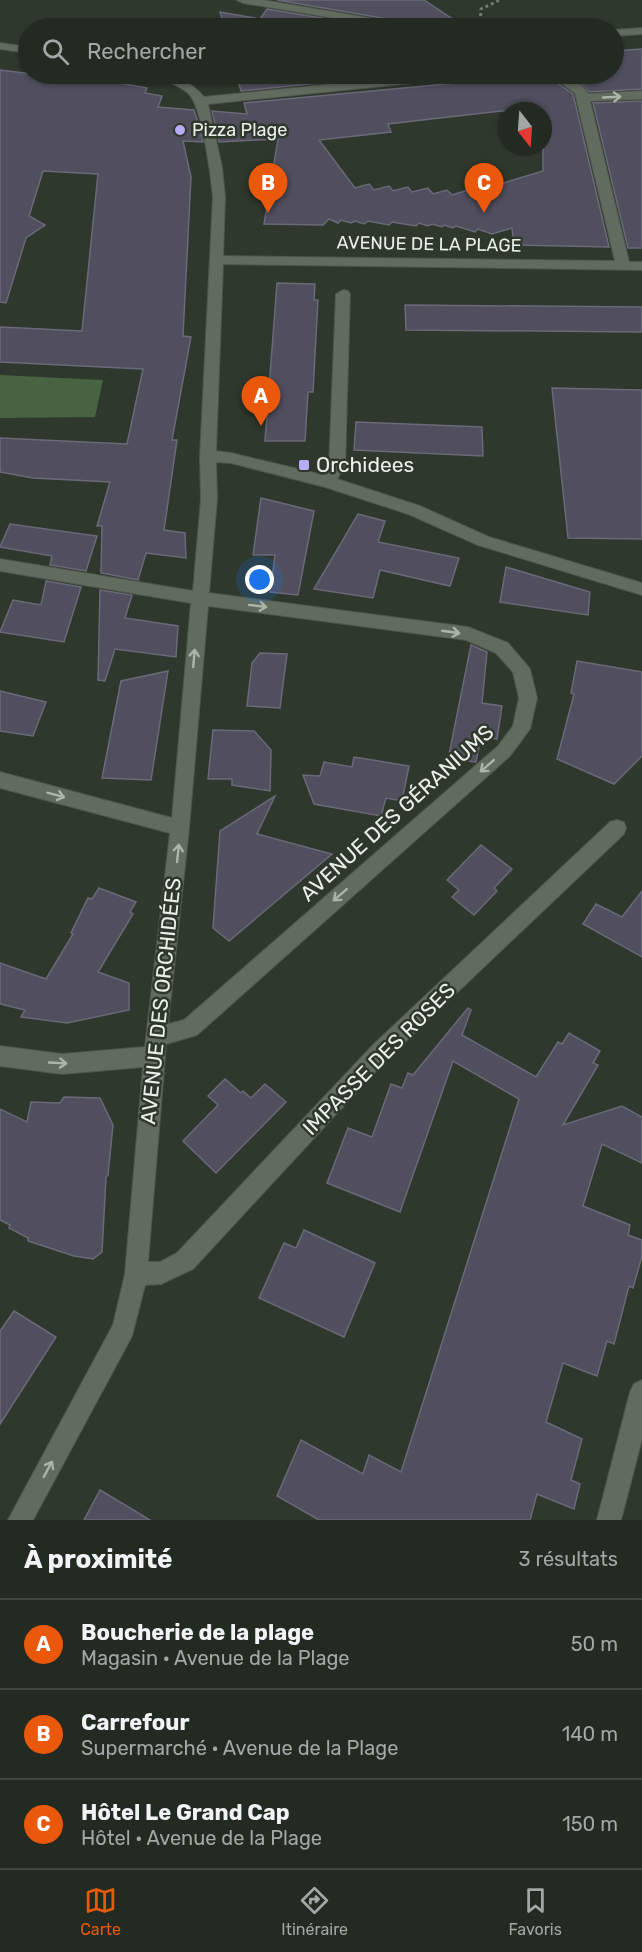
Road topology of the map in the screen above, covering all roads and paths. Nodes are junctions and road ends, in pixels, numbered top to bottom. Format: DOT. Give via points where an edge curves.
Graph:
graph roads {
  1 [pos="243,0"];
  2 [pos="500,0"];
  3 [pos="351,18"];
  4 [pos="481,18"];
  5 [pos="642,32"];
  6 [pos="624,33"];
  7 [pos="0,46"];
  8 [pos="18,49"];
  9 [pos="181,84"];
  10 [pos="355,84"];
  11 [pos="571,84"];
  12 [pos="642,95"];
  13 [pos="583,98"];
  14 [pos="201,101"];
  15 [pos="215,260"];
  16 [pos="623,266"];
  17 [pos="642,266"];
  18 [pos="343,294"];
  19 [pos="208,456"];
  20 [pos="327,482"];
  21 [pos="0,565"];
  22 [pos="642,589"];
  23 [pos="200,599"];
  24 [pos="0,780"];
  25 [pos="180,828"];
  26 [pos="617,828"];
  27 [pos="158,1036"];
  28 [pos="0,1056"];
  29 [pos="154,1057"];
  30 [pos="136,1274"];
  31 [pos="642,1392"];
  32 [pos="20,1520"];
  33 [pos="609,1520"];
  1 -- 3 [label="street"];
  2 -- 4 [label="path" via="481,9"];
  5 -- 6 [label="street"];
  7 -- 8 [label="street"];
  9 -- 14 [label="street"];
  10 -- 14 [label="street"];
  11 -- 13 [label="street" via="581,91"];
  13 -- 12 [label="street, one-way"];
  13 -- 16 [label="street"];
  14 -- 15 [label="street" via="219,198"];
  15 -- 16 [label="street, AVENUE DE LA PLAGE"];
  15 -- 19 [label="street"];
  16 -- 17 [label="street, AVENUE DE LA PLAGE"];
  18 -- 20 [label="street" via="337,466"];
  19 -- 20 [label="street"];
  19 -- 23 [label="street, AVENUE DES ORCHIDÉES" via="209,499"];
  20 -- 22 [label="street" via="414,510 484,541"];
  21 -- 23 [label="street, AVENUE DES GÉRANIUMS"];
  25 -- 23 [label="street, AVENUE DES ORCHIDÉES, one-way"];
  23 -- 27 [label="street, AVENUE DES GÉRANIUMS, one-way" via="468,634 502,648 521,669 528,698 521,729 504,751 190,1028"];
  24 -- 25 [label="street, one-way"];
  27 -- 25 [label="street, AVENUE DES ORCHIDÉES, one-way"];
  26 -- 30 [label="street, IMPASSE DES ROSES" via="381,1051 185,1261 161,1273"];
  27 -- 29 [label="street, AVENUE DES ORCHIDÉES"];
  28 -- 29 [label="street, one-way" via="62,1064"];
  29 -- 30 [label="street, AVENUE DES ORCHIDÉES"];
  32 -- 30 [label="street, AVENUE DES ORCHIDÉES, one-way" via="124,1328"];
  31 -- 33 [label="street"];
}
